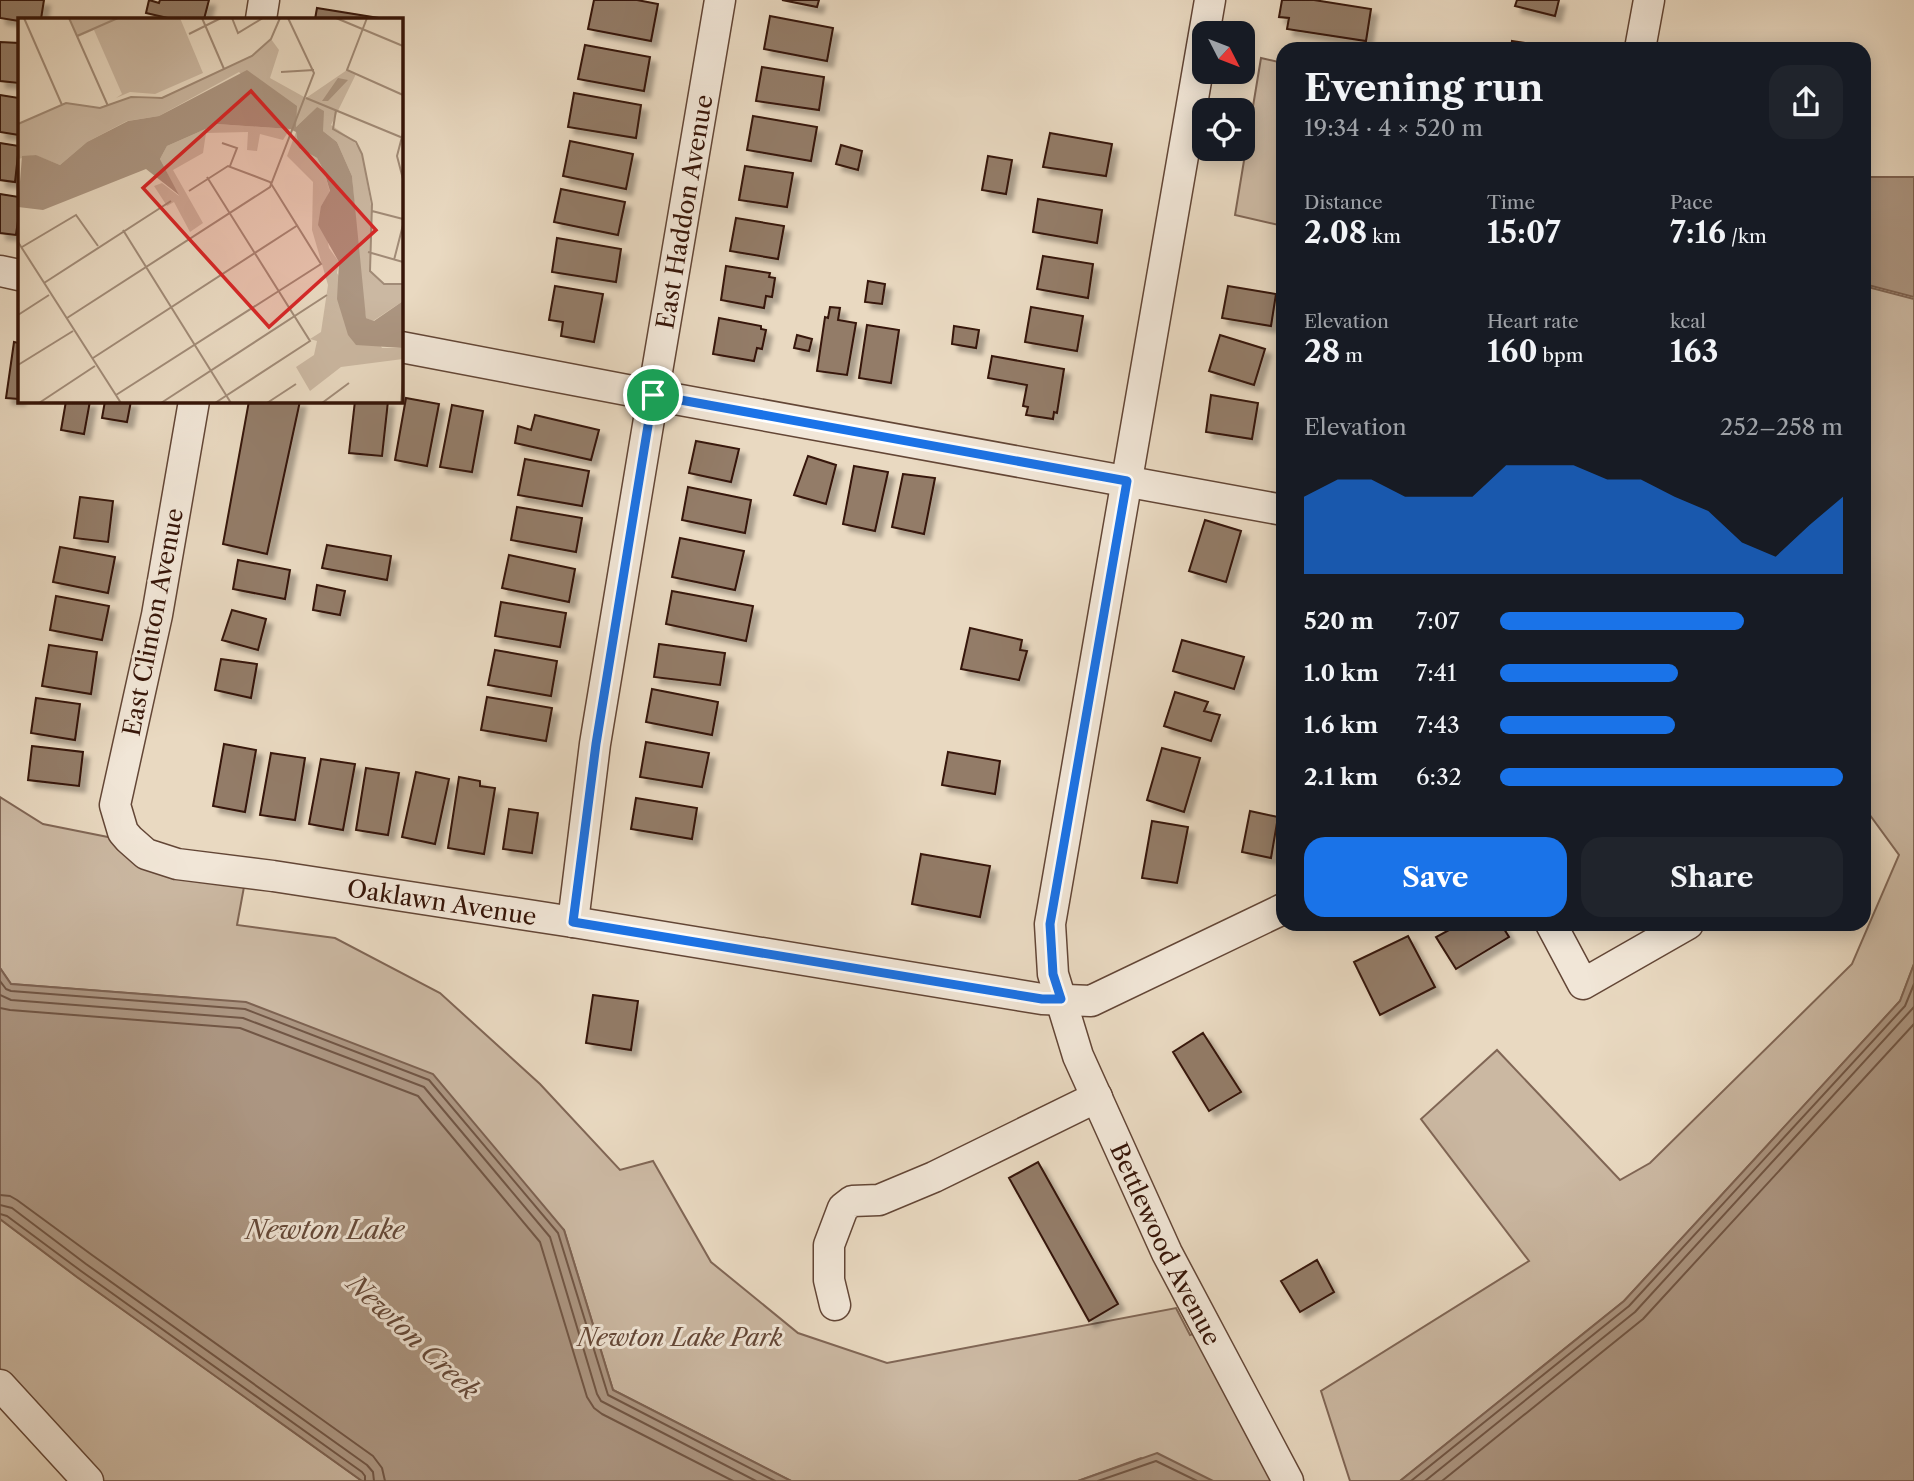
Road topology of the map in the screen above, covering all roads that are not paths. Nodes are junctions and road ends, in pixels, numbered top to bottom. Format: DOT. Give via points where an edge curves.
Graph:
graph roads {
  1 [pos="264,0"];
  2 [pos="720,0"];
  3 [pos="1210,0"];
  4 [pos="1649,0"];
  5 [pos="261,18"];
  6 [pos="1641,42"];
  7 [pos="0,271"];
  8 [pos="18,275"];
  9 [pos="402,347"];
  10 [pos="653,395"];
  11 [pos="194,402"];
  12 [pos="1127,481"];
  13 [pos="1276,509"];
  14 [pos="130,839"];
  15 [pos="1276,912"];
  16 [pos="573,922"];
  17 [pos="1555,931"];
  18 [pos="1676,931"];
  19 [pos="1061,999"];
  20 [pos="1097,1097"];
  21 [pos="835,1305"];
  22 [pos="0,1385"];
  23 [pos="88,1481"];
  24 [pos="1289,1481"];
  1 -- 5 [label="street"];
  2 -- 10 [label="street, East Haddon Avenue"];
  3 -- 12 [label="street, Bettlewood Avenue"];
  4 -- 6 [label="street"];
  7 -- 8 [label="street"];
  9 -- 10 [label="street"];
  10 -- 12 [label="street"];
  10 -- 16 [label="street, East Haddon Avenue" via="596,744"];
  11 -- 14 [label="street, East Clinton Avenue" via="157,615 115,804 123,832"];
  12 -- 13 [label="street"];
  12 -- 19 [label="street, Bettlewood Avenue" via="1050,924 1053,974"];
  14 -- 16 [label="street, Oaklawn Avenue" via="146,855 177,863"];
  15 -- 19 [label="street, Oaklawn Avenue" via="1091,1001"];
  16 -- 19 [label="street, Oaklawn Avenue"];
  17 -- 18 [label="street" via="1583,984"];
  19 -- 20 [label="street, Bettlewood Avenue" via="1077,1056"];
  20 -- 21 [label="street" via="934,1177 879,1200 852,1201 843,1208 829,1245"];
  20 -- 24 [label="street, Bettlewood Avenue" via="1167,1253"];
  22 -- 23 [label="street"];
}
